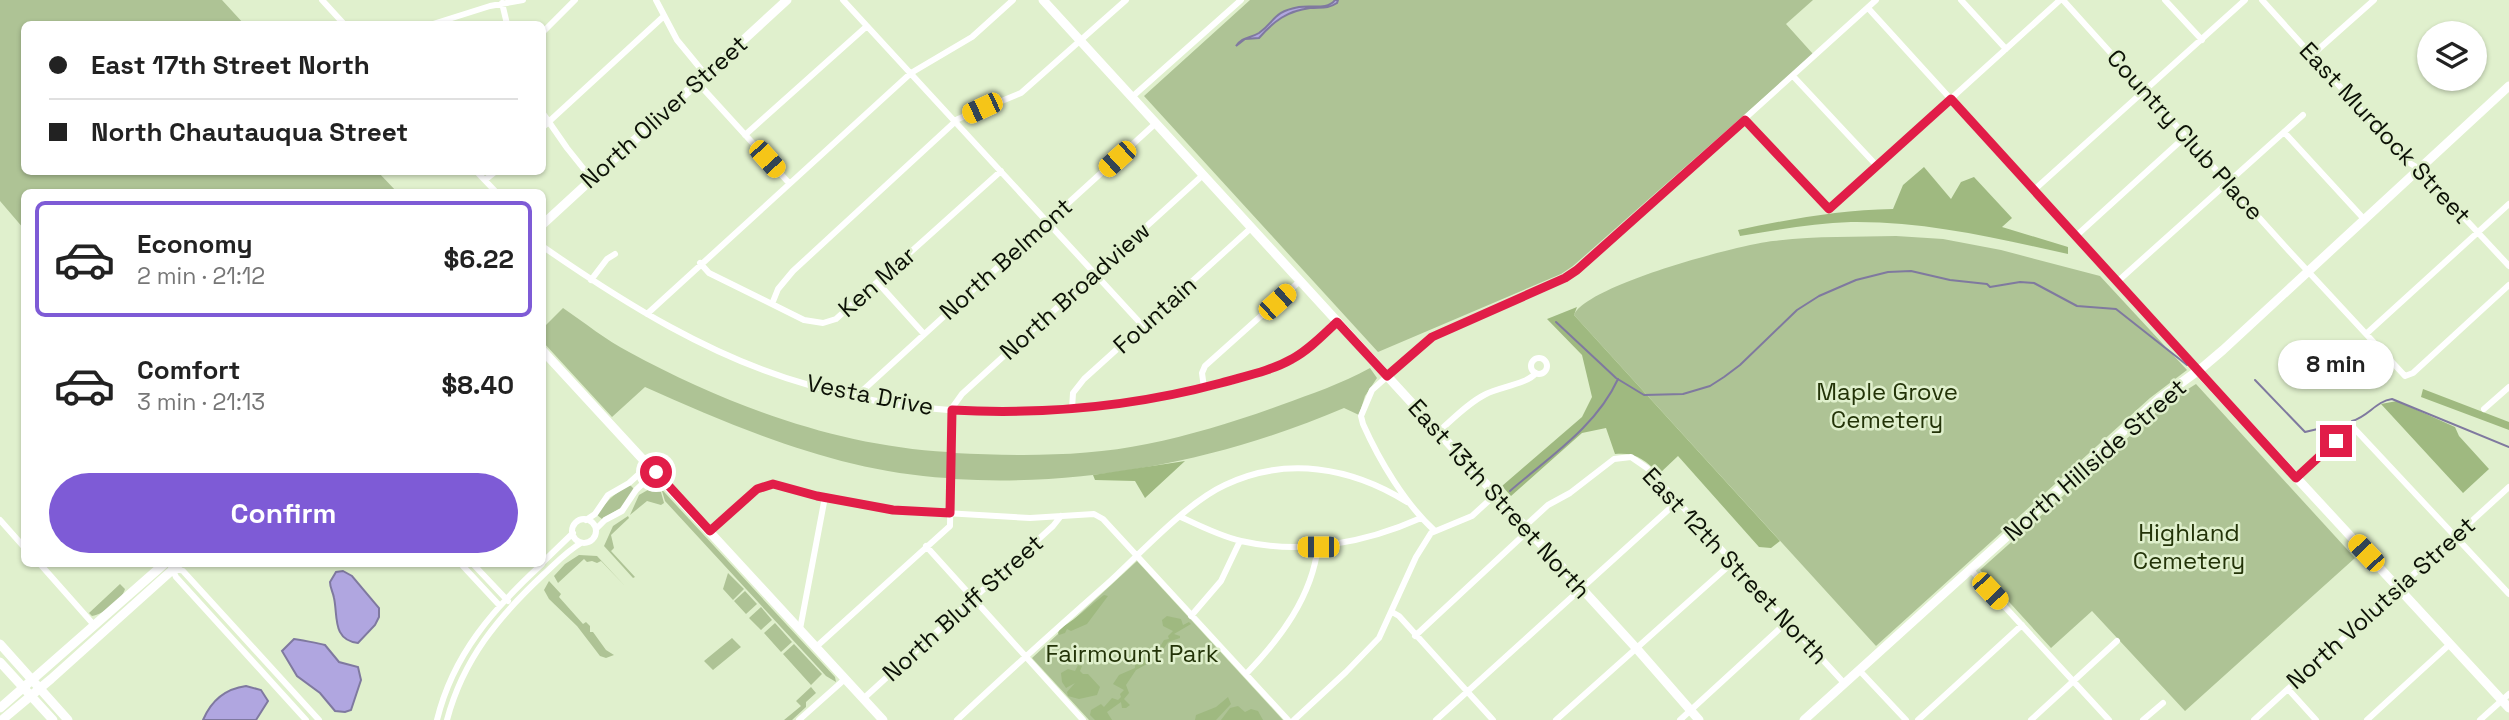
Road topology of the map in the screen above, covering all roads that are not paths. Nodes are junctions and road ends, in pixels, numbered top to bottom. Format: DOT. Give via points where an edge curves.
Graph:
graph roads {
  1 [pos="321,0"];
  2 [pos="523,0"];
  3 [pos="575,0"];
  4 [pos="656,0"];
  5 [pos="787,0"];
  6 [pos="843,0"];
  7 [pos="1013,0"];
  8 [pos="1043,0"];
  9 [pos="1126,0"];
  10 [pos="1241,0"];
  11 [pos="1876,0"];
  12 [pos="1961,0"];
  13 [pos="2062,0"];
  14 [pos="2165,0"];
  15 [pos="2245,0"];
  16 [pos="2262,0"];
  17 [pos="2374,0"];
  18 [pos="502,2"];
  19 [pos="1868,8"];
  20 [pos="664,16"];
  21 [pos="341,21"];
  22 [pos="442,21"];
  23 [pos="506,21"];
  24 [pos="867,26"];
  25 [pos="546,29"];
  26 [pos="2202,40"];
  27 [pos="1081,41"];
  28 [pos="2006,49"];
  29 [pos="2312,55"];
  30 [pos="911,73"];
  31 [pos="705,74"];
  32 [pos="1793,76"];
  33 [pos="696,82"];
  34 [pos="2509,86"];
  35 [pos="2145,91"];
  36 [pos="1132,97"];
  37 [pos="1951,99"];
  38 [pos="2303,115"];
  39 [pos="546,118"];
  40 [pos="1745,120"];
  41 [pos="956,121"];
  42 [pos="549,122"];
  43 [pos="1156,123"];
  44 [pos="546,125"];
  45 [pos="2284,132"];
  46 [pos="745,135"];
  47 [pos="2186,136"];
  48 [pos="1877,166"];
  49 [pos="2418,168"];
  50 [pos="1001,171"];
  51 [pos="480,175"];
  52 [pos="491,175"];
  53 [pos="1203,175"];
  54 [pos="591,178"];
  55 [pos="485,180"];
  56 [pos="2227,182"];
  57 [pos="789,183"];
  58 [pos="493,189"];
  59 [pos="2034,190"];
  60 [pos="2509,204"];
  61 [pos="2363,218"];
  62 [pos="546,221"];
  63 [pos="1048,222"];
  64 [pos="1251,228"];
  65 [pos="2478,232"];
  66 [pos="2076,236"];
  67 [pos="546,249"];
  68 [pos="615,254"];
  69 [pos="701,263"];
  70 [pos="2509,266"];
  71 [pos="2307,271"];
  72 [pos="1095,273"];
  73 [pos="591,280"];
  74 [pos="1300,281"];
  75 [pos="2117,282"];
  76 [pos="878,283"];
  77 [pos="2509,285"];
  78 [pos="772,304"];
  79 [pos="647,314"];
  80 [pos="1337,322"];
  81 [pos="1143,326"];
  82 [pos="924,334"];
  83 [pos="2365,334"];
  84 [pos="546,354"];
  85 [pos="2198,371"];
  86 [pos="1536,373"];
  87 [pos="1387,376"];
  88 [pos="1204,387"];
  89 [pos="2509,387"];
  90 [pos="859,397"];
  91 [pos="1072,409"];
  92 [pos="952,410"];
  93 [pos="2484,410"];
  94 [pos="1438,432"];
  95 [pos="652,469"];
  96 [pos="2296,478"];
  97 [pos="2509,487"];
  98 [pos="1495,495"];
  99 [pos="825,497"];
  100 [pos="1678,501"];
  101 [pos="1412,505"];
  102 [pos="950,513"];
  103 [pos="1061,516"];
  104 [pos="1181,517"];
  105 [pos="1421,518"];
  106 [pos="0,520"];
  107 [pos="586,520"];
  108 [pos="596,529"];
  109 [pos="1526,529"];
  110 [pos="710,531"];
  111 [pos="1434,531"];
  112 [pos="573,533"];
  113 [pos="2455,536"];
  114 [pos="1240,541"];
  115 [pos="581,543"];
  116 [pos="21,544"];
  117 [pos="926,546"];
  118 [pos="1318,547"];
  119 [pos="1137,556"];
  120 [pos="546,559"];
  121 [pos="1733,562"];
  122 [pos="43,567"];
  123 [pos="161,567"];
  124 [pos="172,567"];
  125 [pos="174,567"];
  126 [pos="177,567"];
  127 [pos="464,567"];
  128 [pos="476,567"];
  129 [pos="538,567"];
  130 [pos="1970,569"];
  131 [pos="2397,587"];
  132 [pos="1580,589"];
  133 [pos="2509,594"];
  134 [pos="505,598"];
  135 [pos="974,598"];
  136 [pos="512,604"];
  137 [pos="499,605"];
  138 [pos="506,611"];
  139 [pos="1392,612"];
  140 [pos="1191,616"];
  141 [pos="1787,622"];
  142 [pos="94,625"];
  143 [pos="2022,625"];
  144 [pos="800,629"];
  145 [pos="1415,636"];
  146 [pos="2117,641"];
  147 [pos="0,644"];
  148 [pos="2450,644"];
  149 [pos="816,647"];
  150 [pos="1637,649"];
  151 [pos="1026,656"];
  152 [pos="0,662"];
  153 [pos="1859,670"];
  154 [pos="1246,674"];
  155 [pos="845,679"];
  156 [pos="32,680"];
  157 [pos="2073,681"];
  158 [pos="1844,683"];
  159 [pos="23,687"];
  160 [pos="40,688"];
  161 [pos="2288,689"];
  162 [pos="1466,691"];
  163 [pos="31,696"];
  164 [pos="863,699"];
  165 [pos="2507,701"];
  166 [pos="2163,703"];
  167 [pos="0,708"];
  168 [pos="1690,710"];
  169 [pos="2,720"];
  170 [pos="53,720"];
  171 [pos="68,720"];
  172 [pos="306,720"];
  173 [pos="319,720"];
  174 [pos="437,720"];
  175 [pos="447,720"];
  176 [pos="799,720"];
  177 [pos="883,720"];
  178 [pos="957,720"];
  179 [pos="1083,720"];
  180 [pos="1288,720"];
  181 [pos="1294,720"];
  182 [pos="1436,720"];
  183 [pos="1493,720"];
  184 [pos="1556,720"];
  185 [pos="1679,720"];
  186 [pos="1699,720"];
  187 [pos="1804,720"];
  188 [pos="1906,720"];
  189 [pos="1918,720"];
  190 [pos="2031,720"];
  191 [pos="2109,720"];
  192 [pos="2143,720"];
  193 [pos="2254,720"];
  194 [pos="2316,720"];
  195 [pos="2367,720"];
  196 [pos="2480,720"];
  1 -- 21 [label="street"];
  2 -- 18 [label="street"];
  3 -- 25 [label="street"];
  4 -- 20 [label="street"];
  5 -- 31 [label="main road, North Oliver Street"];
  6 -- 24 [label="street"];
  7 -- 30 [label="street" via="972,37"];
  8 -- 27 [label="main road, East 13th Street North"];
  9 -- 27 [label="street"];
  10 -- 36 [label="street"];
  11 -- 19 [label="street"];
  12 -- 28 [label="street"];
  13 -- 28 [label="street"];
  13 -- 35 [label="street, Country Club Place"];
  14 -- 26 [label="street"];
  15 -- 26 [label="street"];
  16 -- 29 [label="street, East Murdock Street"];
  17 -- 29 [label="street"];
  18 -- 22 [label="street"];
  18 -- 23 [label="street"];
  19 -- 32 [label="street"];
  19 -- 37 [label="street"];
  20 -- 31 [label="street"];
  20 -- 42 [label="street"];
  24 -- 30 [label="street"];
  24 -- 46 [label="street"];
  26 -- 35 [label="street"];
  27 -- 36 [label="main road, East 13th Street North"];
  27 -- 41 [label="street" via="1021,93"];
  28 -- 37 [label="street"];
  29 -- 49 [label="street, East Murdock Street"];
  30 -- 41 [label="street"];
  30 -- 57 [label="street"];
  31 -- 33 [label="main road, North Oliver Street"];
  32 -- 40 [label="street"];
  32 -- 48 [label="street"];
  33 -- 46 [label="street"];
  33 -- 54 [label="main road, North Oliver Street"];
  34 -- 49 [label="main road, North Hillside Street"];
  35 -- 47 [label="street, Country Club Place"];
  35 -- 59 [label="street"];
  36 -- 43 [label="main road, East 13th Street North"];
  37 -- 48 [label="street"];
  37 -- 59 [label="street"];
  38 -- 45 [label="street"];
  39 -- 42 [label="street"];
  40 -- 48 [label="street" via="1829,209"];
  40 -- 87 [label="street" via="1577,270 1432,337"];
  41 -- 50 [label="street"];
  41 -- 78 [label="street" via="793,271"];
  42 -- 44 [label="street"];
  42 -- 54 [label="street"];
  43 -- 53 [label="main road, East 13th Street North"];
  43 -- 63 [label="street, North Belmont"];
  45 -- 56 [label="street"];
  45 -- 61 [label="street"];
  46 -- 57 [label="street"];
  47 -- 56 [label="street, Country Club Place"];
  47 -- 66 [label="street"];
  49 -- 61 [label="main road, North Hillside Street"];
  49 -- 65 [label="street, East Murdock Street"];
  50 -- 63 [label="street"];
  50 -- 76 [label="street, Ken Mar"];
  51 -- 55 [label="street"];
  52 -- 55 [label="street"];
  53 -- 64 [label="main road, East 13th Street North"];
  53 -- 72 [label="street, North Broadview"];
  54 -- 62 [label="main road, North Oliver Street"];
  55 -- 58 [label="street"];
  56 -- 71 [label="street, Country Club Place"];
  56 -- 75 [label="street"];
  57 -- 69 [label="street"];
  59 -- 66 [label="street"];
  60 -- 65 [label="street"];
  61 -- 71 [label="main road, North Hillside Street"];
  63 -- 72 [label="street"];
  63 -- 82 [label="street, North Belmont"];
  64 -- 74 [label="main road, East 13th Street North"];
  64 -- 81 [label="street, Fountain"];
  65 -- 70 [label="street, East Murdock Street"];
  65 -- 83 [label="street"];
  66 -- 75 [label="street"];
  67 -- 73 [label="street, Vesta Drive"];
  68 -- 73 [label="street"];
  69 -- 78 [label="street, Ken Mar" via="709,273"];
  69 -- 79 [label="street"];
  71 -- 83 [label="street, Country Club Place"];
  71 -- 85 [label="main road, North Hillside Street"];
  72 -- 81 [label="street"];
  72 -- 92 [label="street, North Broadview" via="962,394"];
  73 -- 79 [label="street, Vesta Drive"];
  74 -- 80 [label="main road, East 13th Street North"];
  74 -- 88 [label="street" via="1205,366"];
  75 -- 85 [label="street"];
  76 -- 78 [label="street, Ken Mar" via="836,319 823,323 804,320"];
  76 -- 82 [label="street"];
  77 -- 83 [label="street, Country Club Place" via="2405,376"];
  79 -- 90 [label="street, Vesta Drive" via="761,369"];
  80 -- 87 [label="main road, East 13th Street North"];
  80 -- 88 [label="street, Vesta Drive" via="1290,360"];
  81 -- 91 [label="street, Fountain" via="1078,386"];
  82 -- 90 [label="street, North Belmont"];
  84 -- 95 [label="main road"];
  85 -- 96 [label="main road"];
  85 -- 130 [label="main road, North Hillside Street" via="2159,399"];
  86 -- 94 [label="street" via="1531,379 1482,396"];
  87 -- 94 [label="main road, East 13th Street North"];
  87 -- 101 [label="street" via="1372,390 1361,416 1387,470"];
  88 -- 91 [label="street, Vesta Drive"];
  89 -- 93 [label="street"];
  90 -- 92 [label="street, Vesta Drive"];
  91 -- 92 [label="street, Vesta Drive" via="1024,413"];
  92 -- 102 [label="street"];
  94 -- 98 [label="main road, East 13th Street North"];
  95 -- 107 [label="street" via="608,495"];
  95 -- 108 [label="street" via="622,511"];
  95 -- 110 [label="main road"];
  96 -- 113 [label="street" via="2352,426"];
  96 -- 131 [label="main road"];
  97 -- 113 [label="street, North Volutsia Street"];
  98 -- 109 [label="main road, East 13th Street North"];
  98 -- 111 [label="street" via="1472,516"];
  99 -- 102 [label="street" via="893,510"];
  99 -- 110 [label="street" via="785,486 765,486"];
  99 -- 144 [label="street"];
  100 -- 109 [label="street, East 12th Street North" via="1631,457 1614,459 1548,505"];
  100 -- 121 [label="street, East 12th Street North"];
  100 -- 132 [label="street"];
  101 -- 104 [label="street" via="1349,474 1288,468 1224,486"];
  101 -- 105 [label="street"];
  102 -- 103 [label="street"];
  102 -- 117 [label="street" via="950,526"];
  103 -- 119 [label="street" via="1103,519"];
  103 -- 135 [label="street, North Bluff Street"];
  104 -- 114 [label="street"];
  104 -- 119 [label="street"];
  105 -- 111 [label="street"];
  105 -- 118 [label="street" via="1364,538"];
  106 -- 116 [label="street"];
  107 -- 108 [label="street"];
  107 -- 112 [label="street" via="576,523"];
  108 -- 115 [label="street" via="592,540"];
  109 -- 132 [label="main road, East 13th Street North"];
  109 -- 145 [label="street"];
  110 -- 144 [label="main road"];
  111 -- 139 [label="street" via="1416,557"];
  112 -- 115 [label="street"];
  112 -- 120 [label="street"];
  113 -- 131 [label="street, North Volutsia Street"];
  113 -- 133 [label="street"];
  114 -- 118 [label="street"];
  114 -- 140 [label="street" via="1221,581"];
  115 -- 136 [label="street"];
  117 -- 135 [label="street"];
  117 -- 149 [label="street"];
  118 -- 154 [label="street" via="1300,605"];
  119 -- 140 [label="street"];
  119 -- 151 [label="street"];
  121 -- 141 [label="street, East 12th Street North"];
  121 -- 150 [label="street"];
  122 -- 142 [label="street"];
  123 -- 142 [label="main road"];
  124 -- 160 [label="main road"];
  125 -- 172 [label="street" via="176,577"];
  126 -- 173 [label="street"];
  127 -- 137 [label="street"];
  128 -- 134 [label="street"];
  129 -- 134 [label="street"];
  130 -- 143 [label="street"];
  130 -- 153 [label="main road, North Hillside Street"];
  131 -- 148 [label="main road"];
  131 -- 161 [label="street, North Volutsia Street"];
  132 -- 150 [label="main road, East 13th Street North"];
  132 -- 162 [label="street"];
  134 -- 136 [label="street"];
  134 -- 137 [label="street"];
  135 -- 151 [label="street"];
  135 -- 164 [label="street, North Bluff Street"];
  136 -- 138 [label="street"];
  137 -- 138 [label="street"];
  137 -- 174 [label="street" via="462,657"];
  138 -- 175 [label="street" via="468,664"];
  139 -- 145 [label="street"];
  139 -- 181 [label="street" via="1379,638"];
  140 -- 154 [label="street"];
  141 -- 158 [label="street, East 12th Street North"];
  141 -- 168 [label="street"];
  142 -- 156 [label="main road"];
  143 -- 157 [label="street"];
  143 -- 189 [label="street"];
  144 -- 149 [label="main road"];
  145 -- 162 [label="street"];
  146 -- 157 [label="street"];
  147 -- 156 [label="main road"];
  148 -- 165 [label="main road"];
  148 -- 195 [label="street"];
  149 -- 155 [label="main road"];
  150 -- 168 [label="main road, East 13th Street North"];
  150 -- 184 [label="street"];
  151 -- 178 [label="street"];
  151 -- 179 [label="street"];
  152 -- 159 [label="main road"];
  153 -- 158 [label="main road, North Hillside Street"];
  153 -- 188 [label="street, East 12th Street North"];
  154 -- 180 [label="street"];
  155 -- 164 [label="main road"];
  155 -- 176 [label="street"];
  156 -- 159 [label="main road"];
  156 -- 160 [label="main road"];
  157 -- 190 [label="street"];
  157 -- 191 [label="street"];
  158 -- 187 [label="main road, North Hillside Street"];
  159 -- 163 [label="main road"];
  159 -- 167 [label="main road"];
  160 -- 163 [label="main road"];
  160 -- 171 [label="main road"];
  161 -- 193 [label="street, North Volutsia Street"];
  161 -- 194 [label="street"];
  162 -- 182 [label="street"];
  162 -- 183 [label="street"];
  163 -- 169 [label="main road"];
  163 -- 170 [label="main road"];
  164 -- 177 [label="main road"];
  165 -- 196 [label="street"];
  166 -- 192 [label="street"];
  168 -- 185 [label="street"];
  168 -- 186 [label="main road, East 13th Street North"];
}
